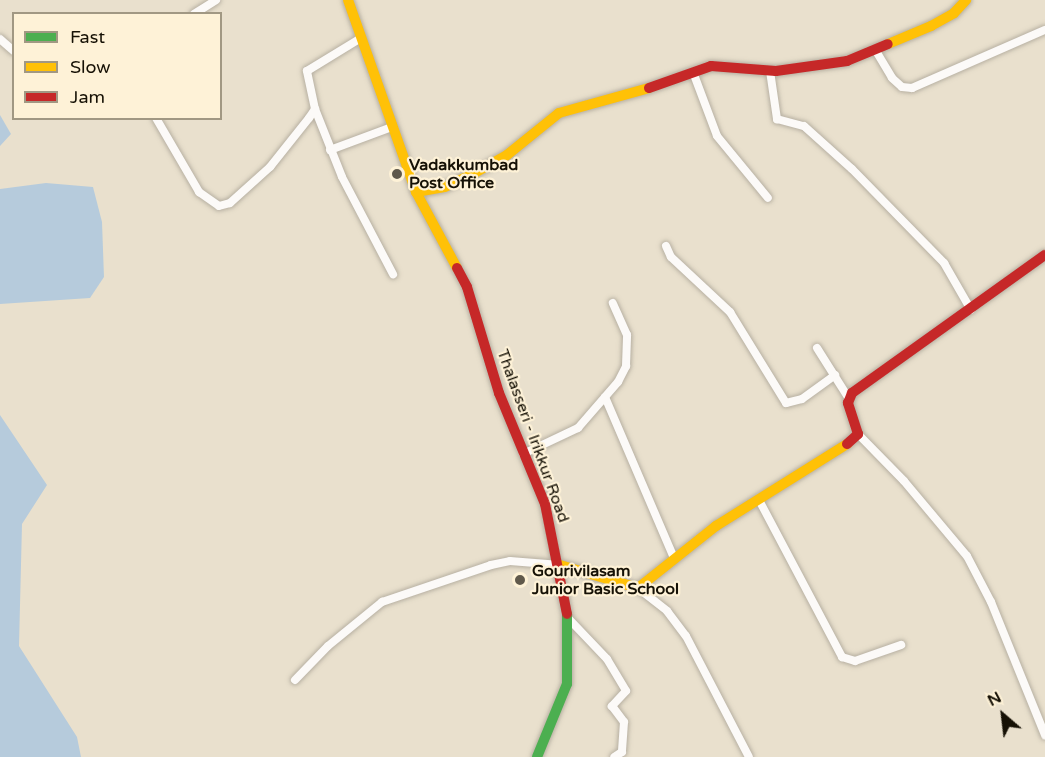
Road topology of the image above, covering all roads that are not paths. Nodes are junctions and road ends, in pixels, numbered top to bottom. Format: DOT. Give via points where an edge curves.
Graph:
graph roads {
  1 [pos="216,0"];
  2 [pos="348,0"];
  3 [pos="966,0"];
  4 [pos="197,12"];
  5 [pos="1045,30"];
  6 [pos="362,38"];
  7 [pos="0,39"];
  8 [pos="12,49"];
  9 [pos="876,51"];
  10 [pos="770,71"];
  11 [pos="693,72"];
  12 [pos="315,109"];
  13 [pos="157,120"];
  14 [pos="392,127"];
  15 [pos="330,150"];
  16 [pos="416,192"];
  17 [pos="768,198"];
  18 [pos="666,246"];
  19 [pos="1045,255"];
  20 [pos="393,274"];
  21 [pos="613,303"];
  22 [pos="971,310"];
  23 [pos="817,348"];
  24 [pos="835,375"];
  25 [pos="605,397"];
  26 [pos="848,397"];
  27 [pos="858,434"];
  28 [pos="523,454"];
  29 [pos="759,500"];
  30 [pos="674,558"];
  31 [pos="560,565"];
  32 [pos="638,588"];
  33 [pos="567,617"];
  34 [pos="901,645"];
  35 [pos="295,680"];
  36 [pos="1045,735"];
  37 [pos="537,757"];
  38 [pos="614,757"];
  39 [pos="749,757"];
  1 -- 4 [label="street"];
  2 -- 6 [label="street, Thalasseri - Irikkur Road"];
  3 -- 9 [label="street" via="954,13"];
  5 -- 9 [label="street" via="912,88 902,87 892,78"];
  6 -- 12 [label="street" via="307,71"];
  6 -- 14 [label="street, Thalasseri - Irikkur Road"];
  7 -- 8 [label="street"];
  9 -- 10 [label="street" via="847,61"];
  10 -- 11 [label="street" via="721,64"];
  10 -- 22 [label="street" via="777,119 804,126 852,169 944,263"];
  11 -- 16 [label="street" via="559,113 507,154 471,175 445,187"];
  11 -- 17 [label="street" via="717,136"];
  12 -- 13 [label="street" via="242,195 219,206 199,192"];
  12 -- 15 [label="street"];
  14 -- 15 [label="street"];
  14 -- 16 [label="street, Thalasseri - Irikkur Road"];
  15 -- 20 [label="street"];
  16 -- 28 [label="street, Thalasseri - Irikkur Road" via="467,287 499,393"];
  18 -- 24 [label="street" via="671,257 730,312 786,402 802,399"];
  19 -- 22 [label="street"];
  21 -- 25 [label="street" via="627,335 626,366"];
  22 -- 26 [label="street"];
  23 -- 24 [label="street"];
  24 -- 26 [label="street"];
  25 -- 28 [label="street" via="578,428"];
  25 -- 30 [label="street"];
  26 -- 27 [label="street"];
  27 -- 29 [label="street"];
  27 -- 36 [label="street" via="967,556 991,602"];
  28 -- 31 [label="street, Thalasseri - Irikkur Road" via="545,504"];
  29 -- 30 [label="street"];
  29 -- 34 [label="street" via="842,657 855,661"];
  30 -- 32 [label="street"];
  31 -- 32 [label="street"];
  31 -- 33 [label="street, Thalasseri - Irikkur Road"];
  31 -- 35 [label="street" via="510,561 382,602 334,640"];
  32 -- 39 [label="street" via="667,611 686,636"];
  33 -- 37 [label="street, Thalasseri - Irikkur Road" via="567,684"];
  33 -- 38 [label="street" via="607,659 626,691 612,706 624,722 622,752"];
}
